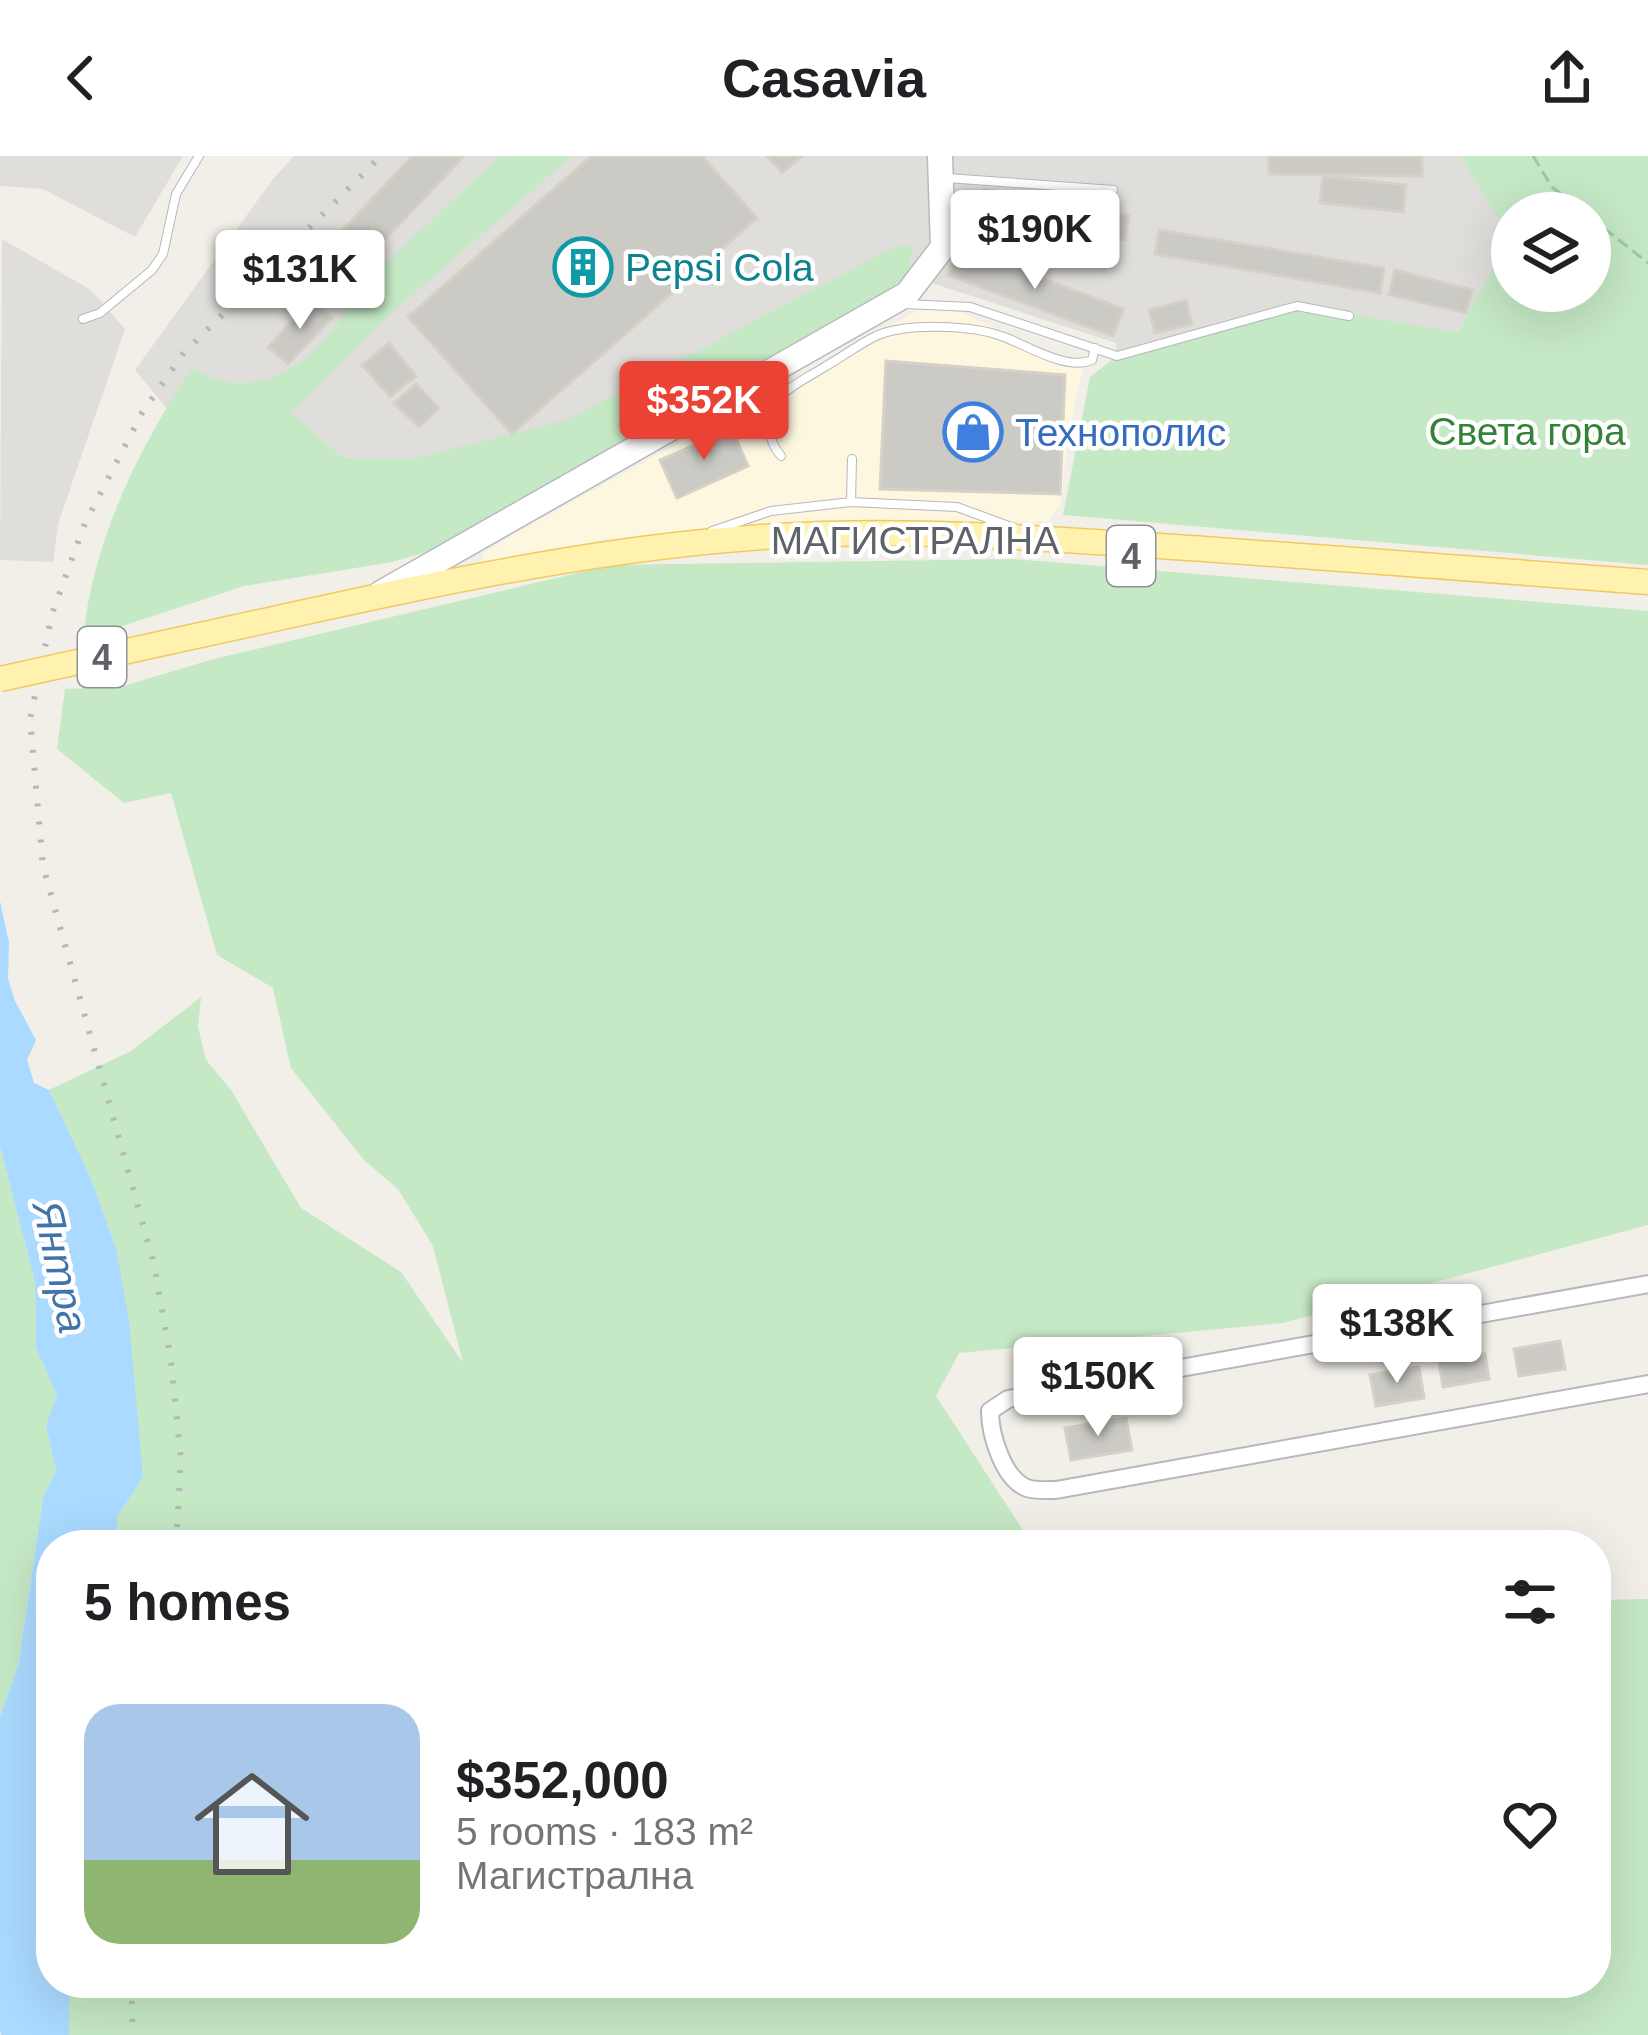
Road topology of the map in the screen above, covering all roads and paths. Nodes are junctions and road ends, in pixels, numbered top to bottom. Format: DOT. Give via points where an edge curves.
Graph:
graph roads {
  1 [pos="199,156"];
  2 [pos="1534,156"];
  3 [pos="940,166"];
  4 [pos="1113,190"];
  5 [pos="1558,192"];
  6 [pos="1611,233"];
  7 [pos="1648,263"];
  8 [pos="891,304"];
  9 [pos="1349,316"];
  10 [pos="83,319"];
  11 [pos="1095,348"];
  12 [pos="782,456"];
  13 [pos="852,459"];
  14 [pos="851,502"];
  15 [pos="1043,539"];
  16 [pos="672,545"];
  17 [pos="613,554"];
  18 [pos="1648,582"];
  19 [pos="1648,593"];
  20 [pos="374,598"];
  21 [pos="0,679"];
  22 [pos="1648,1285"];
  23 [pos="1648,1384"];
  1 -- 10 [label="lane" via="176,194 152,271"];
  2 -- 5 [label="path"];
  3 -- 4 [label="lane"];
  3 -- 8 [label="street" via="943,247"];
  6 -- 7 [label="path"];
  8 -- 11 [label="lane" via="970,307"];
  8 -- 20 [label="street"];
  9 -- 11 [label="lane" via="1297,306 1117,356"];
  11 -- 12 [label="lane" via="1082,364 1001,335 949,328 878,334 772,406 768,426"];
  13 -- 14 [label="lane"];
  14 -- 15 [label="lane" via="957,507"];
  14 -- 16 [label="lane" via="771,511"];
  15 -- 16 [label="main road, МАГИСТРАЛНА / 4" via="821,534"];
  15 -- 18 [label="main road, МАГИСТРАЛНА / 4"];
  16 -- 17 [label="main road, МАГИСТРАЛНА / 4"];
  17 -- 19 [label="main road, МАГИСТРАЛНА / 4" via="962,546"];
  17 -- 20 [label="main road, МАГИСТРАЛНА / 4"];
  20 -- 21 [label="main road, МАГИСТРАЛНА / 4, bridge"];
  22 -- 23 [label="street" via="1008,1399 989,1412 989,1433 1014,1479 1028,1489 1057,1490"];
}
